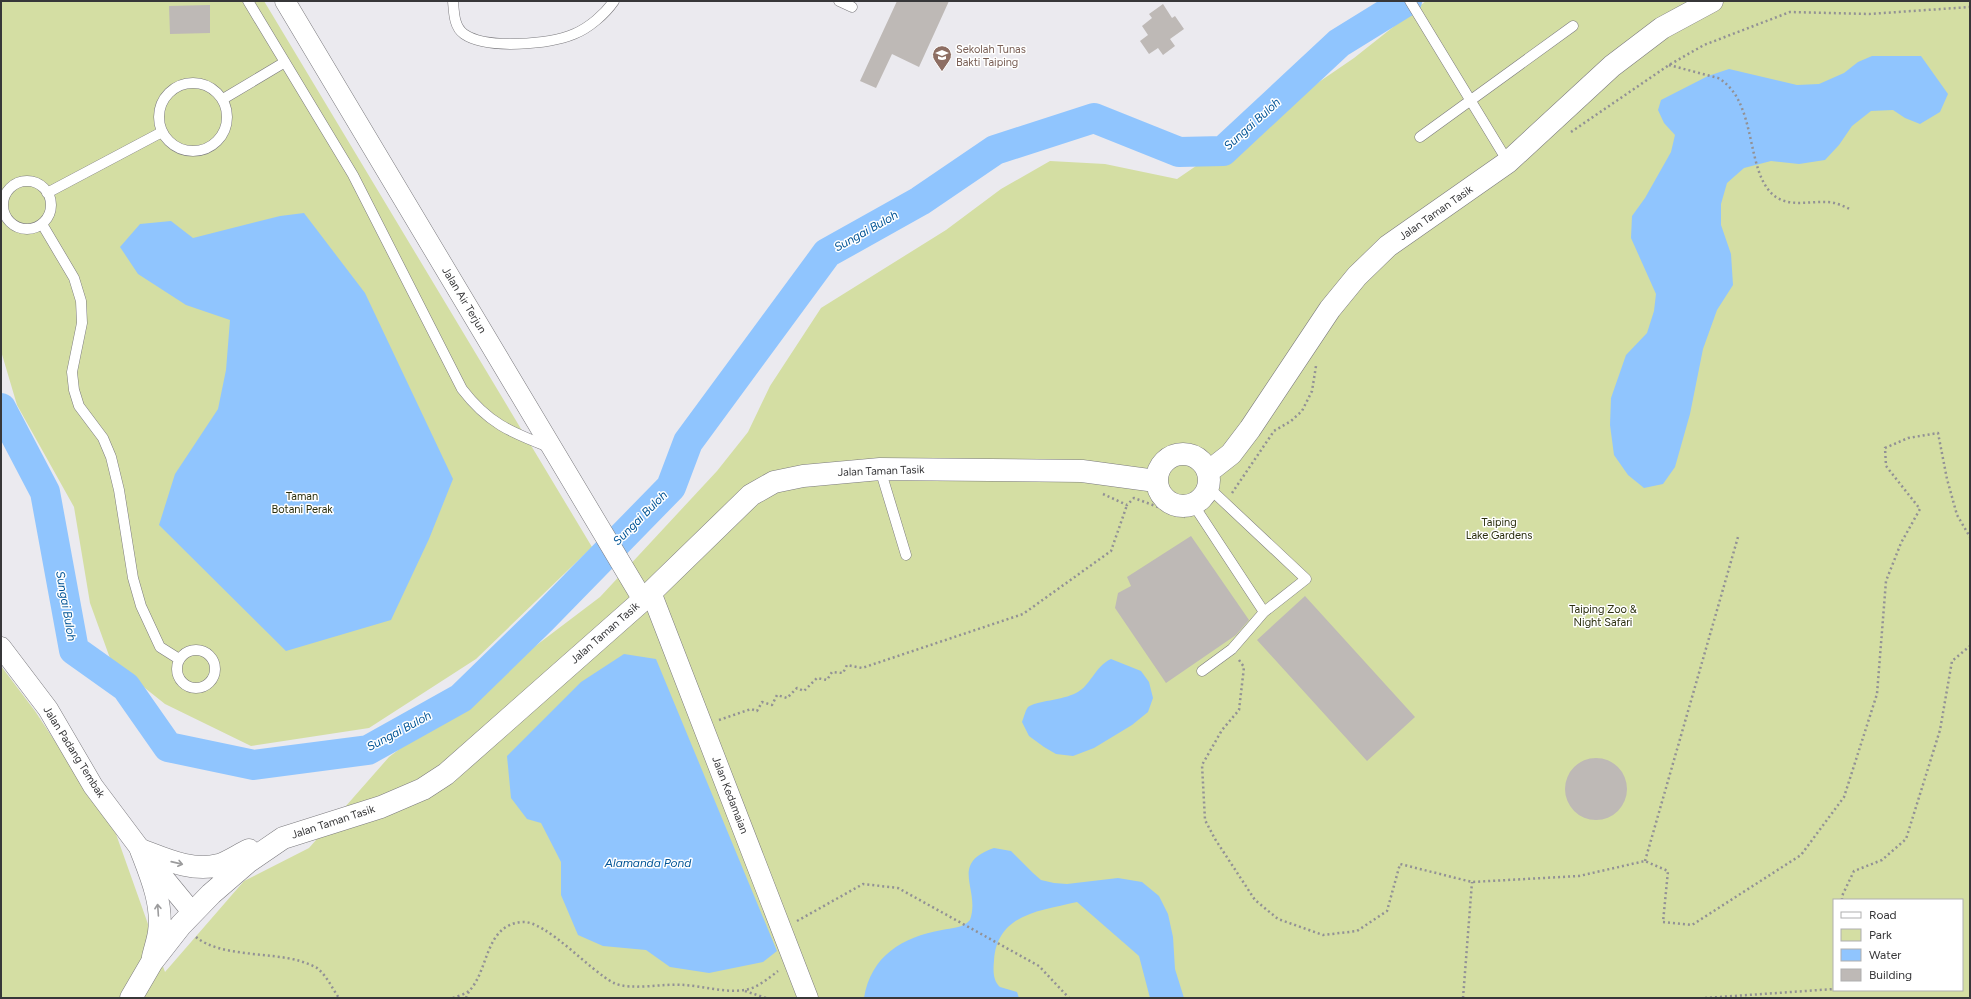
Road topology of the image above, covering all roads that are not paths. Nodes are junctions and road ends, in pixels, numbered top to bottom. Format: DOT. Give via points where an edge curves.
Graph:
graph roads {
  1 [pos="248,1"];
  2 [pos="285,1"];
  3 [pos="453,1"];
  4 [pos="614,1"];
  5 [pos="839,1"];
  6 [pos="1410,1"];
  7 [pos="1712,1"];
  8 [pos="852,7"];
  9 [pos="1573,26"];
  10 [pos="285,62"];
  11 [pos="223,99"];
  12 [pos="1471,101"];
  13 [pos="162,132"];
  14 [pos="1420,138"];
  15 [pos="1508,162"];
  16 [pos="47,193"];
  17 [pos="42,224"];
  18 [pos="553,449"];
  19 [pos="880,469"];
  20 [pos="1208,480"];
  21 [pos="1156,481"];
  22 [pos="1193,504"];
  23 [pos="906,555"];
  24 [pos="647,596"];
  25 [pos="1264,612"];
  26 [pos="1,647"];
  27 [pos="179,659"];
  28 [pos="1202,671"];
  29 [pos="283,838"];
  30 [pos="141,850"];
  31 [pos="186,919"];
  32 [pos="152,962"];
  33 [pos="131,998"];
  34 [pos="808,998"];
  1 -- 10 [label="lane"];
  2 -- 18 [label="street, Jalan Air Terjun"];
  3 -- 4 [label="lane" via="456,24 464,34 478,41 521,44 574,34 594,21"];
  5 -- 8 [label="lane"];
  6 -- 12 [label="lane"];
  7 -- 15 [label="street, Jalan Taman Tasik" via="1662,28 1612,66"];
  9 -- 12 [label="lane"];
  10 -- 11 [label="lane"];
  10 -- 18 [label="lane" via="353,175 462,389 476,408 495,423"];
  11 -- 13 [label="lane" via="205,84 194,82 177,86 164,98 159,109"];
  11 -- 13 [label="lane" via="227,115 224,132 218,141 209,147 193,151 177,148"];
  12 -- 14 [label="lane"];
  12 -- 15 [label="lane"];
  13 -- 16 [label="lane"];
  15 -- 20 [label="street, Jalan Taman Tasik" via="1388,246 1357,276 1330,309 1250,429"];
  16 -- 17 [label="lane" via="51,206 50,213"];
  16 -- 17 [label="lane" via="42,186 34,182 18,182 5,193 3,201 4,213 11,224 26,229"];
  17 -- 27 [label="lane" via="74,278 82,301 82,323 72,372 74,390 79,406 103,438 111,458 119,490 133,578 141,606 160,647"];
  18 -- 24 [label="street, Jalan Air Terjun" via="629,575"];
  19 -- 21 [label="street, Jalan Taman Tasik" via="1082,471"];
  19 -- 23 [label="lane"];
  19 -- 24 [label="street, Jalan Taman Tasik" via="803,476 774,482 751,495"];
  20 -- 21 [label="street" via="1204,464 1190,454 1174,454 1160,465"];
  20 -- 22 [label="street, Jalan Taman Tasik" via="1200,500"];
  20 -- 25 [label="lane" via="1306,579"];
  21 -- 22 [label="street" via="1162,497 1169,502 1181,506"];
  22 -- 25 [label="lane"];
  24 -- 29 [label="street, Jalan Taman Tasik" via="446,774 423,789 380,806"];
  24 -- 34 [label="street, Jalan Kedamaian" via="703,725"];
  25 -- 28 [label="lane" via="1232,649"];
  26 -- 30 [label="street, Jalan Padang Tembak" via="48,709 93,786"];
  30 -- 29 [label="street, one-way" via="175,863 196,866 219,865 256,846"];
  29 -- 31 [label="street, Jalan Taman Tasik" via="248,862"];
  30 -- 31 [label="street, Jalan Padang Tembak"];
  32 -- 30 [label="street, one-way" via="159,931 158,906 154,885"];
  31 -- 32 [label="street, Jalan Taman Tasik"];
  32 -- 33 [label="street, Jalan Taman Tasik"];
}
